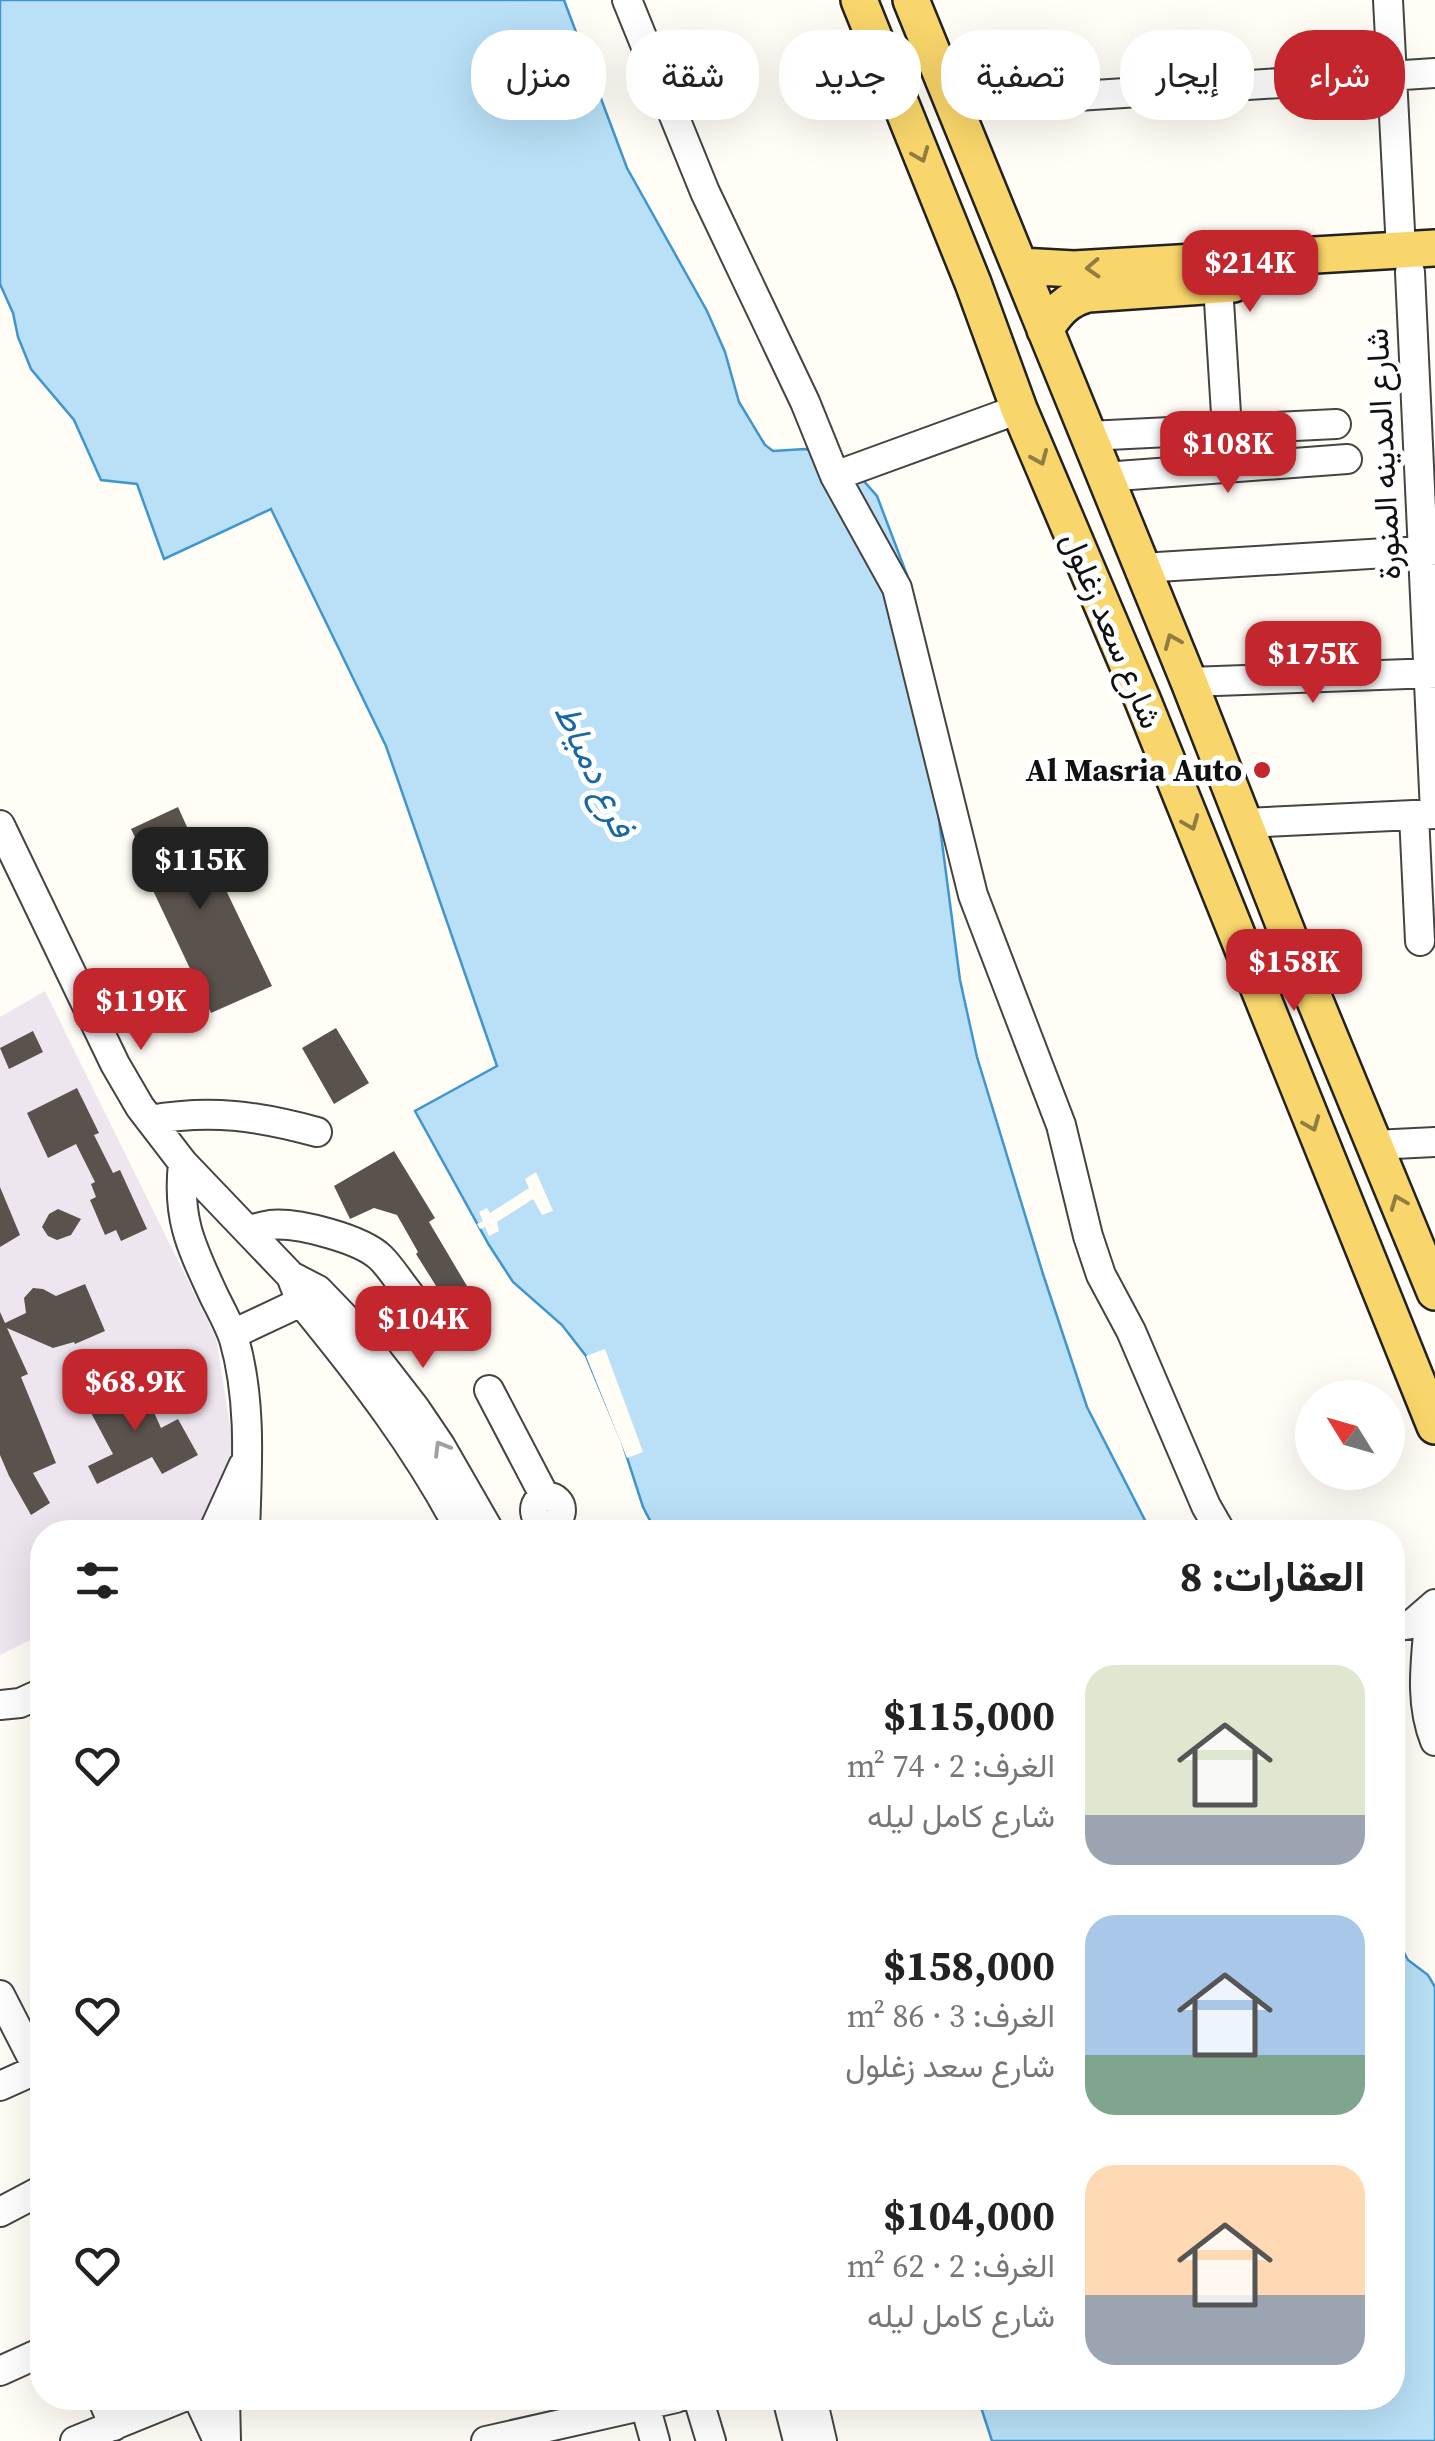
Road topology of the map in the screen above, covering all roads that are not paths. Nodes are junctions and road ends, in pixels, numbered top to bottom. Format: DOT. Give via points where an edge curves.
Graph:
graph roads {
  1 [pos="627,0"];
  2 [pos="911,0"];
  3 [pos="1388,0"];
  4 [pos="865,2"];
  5 [pos="1390,30"];
  6 [pos="941,71"];
  7 [pos="1435,73"];
  8 [pos="1405,74"];
  9 [pos="1274,83"];
  10 [pos="1100,94"];
  11 [pos="961,120"];
  12 [pos="1399,120"];
  13 [pos="1420,260"];
  14 [pos="1020,266"];
  15 [pos="1218,285"];
  16 [pos="1045,330"];
  17 [pos="1019,409"];
  18 [pos="1336,424"];
  19 [pos="1227,429"];
  20 [pos="1426,431"];
  21 [pos="1088,436"];
  22 [pos="1347,459"];
  23 [pos="1229,467"];
  24 [pos="835,476"];
  25 [pos="1104,477"];
  26 [pos="1429,551"];
  27 [pos="1141,568"];
  28 [pos="1432,673"];
  29 [pos="1189,682"];
  30 [pos="1428,814"];
  31 [pos="1244,823"];
  32 [pos="0,825"];
  33 [pos="1232,924"];
  34 [pos="1289,936"];
  35 [pos="1420,941"];
  36 [pos="1258,989"];
  37 [pos="150,1120"];
  38 [pos="317,1132"];
  39 [pos="1435,1142"];
  40 [pos="1374,1145"];
  41 [pos="183,1162"];
  42 [pos="248,1230"];
  43 [pos="1435,1292"];
  44 [pos="310,1296"];
  45 [pos="410,1296"];
  46 [pos="233,1334"];
  47 [pos="489,1390"];
  48 [pos="1435,1426"];
  49 [pos="247,1457"];
  50 [pos="548,1517"];
  51 [pos="218,1520"];
  52 [pos="245,1520"];
  53 [pos="454,1520"];
  54 [pos="483,1520"];
  55 [pos="1214,1520"];
  56 [pos="1433,1607"];
  57 [pos="1405,1625"];
  58 [pos="30,1698"];
  59 [pos="0,1705"];
  60 [pos="1435,1742"];
  61 [pos="0,1995"];
  62 [pos="30,2054"];
  63 [pos="30,2076"];
  64 [pos="0,2086"];
  65 [pos="30,2196"];
  66 [pos="0,2212"];
  67 [pos="30,2357"];
  68 [pos="0,2371"];
  69 [pos="107,2410"];
  70 [pos="152,2410"];
  71 [pos="204,2410"];
  72 [pos="225,2410"];
  73 [pos="617,2410"];
  74 [pos="646,2410"];
  75 [pos="701,2410"];
  76 [pos="790,2410"];
  77 [pos="815,2410"];
  78 [pos="114,2426"];
  79 [pos="544,2434"];
  80 [pos="76,2441"];
  81 [pos="218,2441"];
  82 [pos="226,2441"];
  83 [pos="486,2441"];
  84 [pos="655,2441"];
  85 [pos="710,2441"];
  86 [pos="798,2441"];
  87 [pos="822,2441"];
  1 -- 24 [label="street" via="705,192"];
  2 -- 6 [label="main road, شارع سعد زغلول"];
  3 -- 5 [label="street, شارع المدينه المنورة"];
  4 -- 17 [label="main road, شارع سعد زغلول, one-way"];
  7 -- 8 [label="street"];
  9 -- 10 [label="street"];
  11 -- 14 [label="main road, شارع سعد زغلول"];
  12 -- 13 [label="street, شارع المدينه المنورة"];
  13 -- 14 [label="main road, one-way"];
  13 -- 15 [label="main road"];
  13 -- 20 [label="street, شارع المدينه المنورة"];
  14 -- 16 [label="main road, شارع سعد زغلول"];
  15 -- 16 [label="main road" via="1088,294 1070,300"];
  15 -- 19 [label="street"];
  16 -- 21 [label="main road, شارع سعد زغلول"];
  17 -- 24 [label="street"];
  17 -- 33 [label="main road, شارع سعد زغلول, one-way"];
  18 -- 19 [label="street"];
  19 -- 21 [label="street"];
  19 -- 23 [label="street"];
  20 -- 26 [label="street, شارع المدينه المنورة"];
  21 -- 25 [label="main road, شارع سعد زغلول"];
  22 -- 23 [label="street"];
  23 -- 25 [label="street"];
  24 -- 55 [label="street" via="896,588 973,895 1061,1125 1100,1276 1131,1330"];
  25 -- 27 [label="main road, شارع سعد زغلول"];
  26 -- 27 [label="street"];
  26 -- 28 [label="street, شارع المدينه المنورة"];
  29 -- 27 [label="main road, شارع سعد زغلول, one-way"];
  28 -- 29 [label="street"];
  28 -- 30 [label="street, شارع المدينه المنورة"];
  29 -- 31 [label="main road, شارع سعد زغلول"];
  30 -- 31 [label="street"];
  30 -- 35 [label="street, شارع المدينه المنورة"];
  31 -- 34 [label="main road, شارع سعد زغلول"];
  32 -- 37 [label="street" via="114,1064"];
  33 -- 34 [label="main road" via="1245,915"];
  33 -- 36 [label="main road, شارع سعد زغلول"];
  34 -- 36 [label="main road" via="1274,987"];
  34 -- 40 [label="main road, شارع سعد زغلول"];
  36 -- 48 [label="main road, شارع سعد زغلول, one-way"];
  37 -- 38 [label="street" via="250,1116"];
  37 -- 41 [label="street"];
  39 -- 40 [label="street"];
  43 -- 40 [label="main road, شارع سعد زغلول, one-way"];
  41 -- 42 [label="street"];
  41 -- 46 [label="street" via="180,1190 190,1244"];
  42 -- 44 [label="street"];
  42 -- 45 [label="street" via="295,1226 365,1248"];
  44 -- 46 [label="street"];
  44 -- 53 [label="street"];
  54 -- 44 [label="street, one-way" via="415,1408 346,1318"];
  46 -- 49 [label="street"];
  47 -- 50 [label="street"];
  49 -- 51 [label="street"];
  49 -- 52 [label="street"];
  56 -- 57 [label="street"];
  56 -- 60 [label="street" via="1424,1684"];
  58 -- 59 [label="street"];
  61 -- 62 [label="street"];
  63 -- 64 [label="street"];
  65 -- 66 [label="street"];
  67 -- 68 [label="street"];
  69 -- 78 [label="street"];
  70 -- 78 [label="street"];
  71 -- 81 [label="street"];
  72 -- 82 [label="street"];
  73 -- 79 [label="street"];
  74 -- 84 [label="street"];
  75 -- 85 [label="street"];
  76 -- 86 [label="street"];
  77 -- 87 [label="street"];
  78 -- 80 [label="street"];
  79 -- 83 [label="street"];
}
